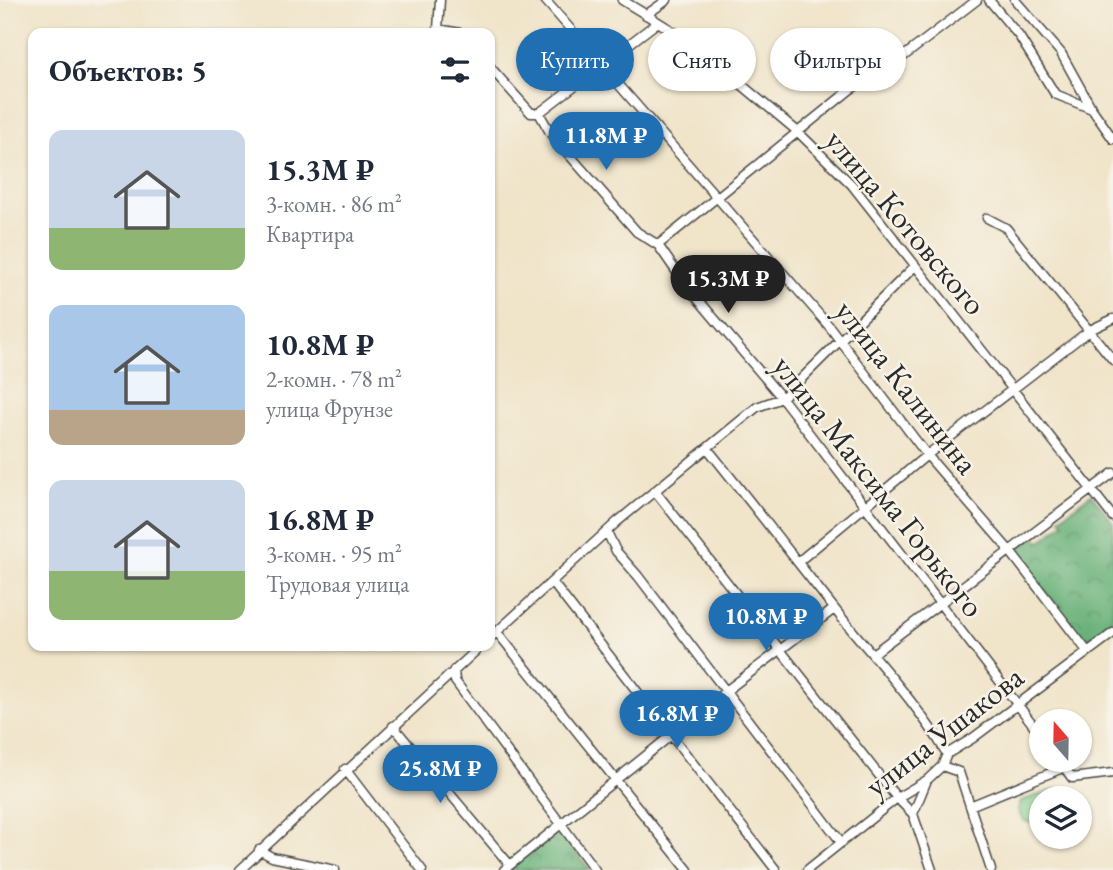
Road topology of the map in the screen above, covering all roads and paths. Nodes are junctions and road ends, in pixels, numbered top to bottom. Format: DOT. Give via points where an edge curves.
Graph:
graph roads {
  1 [pos="545,0"];
  2 [pos="622,0"];
  3 [pos="667,0"];
  4 [pos="977,0"];
  5 [pos="989,0"];
  6 [pos="1015,0"];
  7 [pos="439,1"];
  8 [pos="646,15"];
  9 [pos="658,22"];
  10 [pos="438,28"];
  11 [pos="570,28"];
  12 [pos="634,41"];
  13 [pos="495,72"];
  14 [pos="567,91"];
  15 [pos="625,91"];
  16 [pos="1092,109"];
  17 [pos="535,113"];
  18 [pos="797,131"];
  19 [pos="1113,139"];
  20 [pos="715,196"];
  21 [pos="987,218"];
  22 [pos="658,244"];
  23 [pos="914,267"];
  24 [pos="1113,319"];
  25 [pos="1090,330"];
  26 [pos="839,341"];
  27 [pos="1113,360"];
  28 [pos="1012,390"];
  29 [pos="782,398"];
  30 [pos="707,448"];
  31 [pos="927,455"];
  32 [pos="1113,473"];
  33 [pos="1091,490"];
  34 [pos="655,491"];
  35 [pos="865,507"];
  36 [pos="1113,517"];
  37 [pos="607,531"];
  38 [pos="1009,550"];
  39 [pos="799,562"];
  40 [pos="552,582"];
  41 [pos="940,603"];
  42 [pos="834,609"];
  43 [pos="1113,633"];
  44 [pos="495,634"];
  45 [pos="495,636"];
  46 [pos="781,649"];
  47 [pos="475,651"];
  48 [pos="1087,652"];
  49 [pos="874,653"];
  50 [pos="454,670"];
  51 [pos="726,691"];
  52 [pos="1018,702"];
  53 [pos="1029,718"];
  54 [pos="393,726"];
  55 [pos="670,737"];
  56 [pos="947,754"];
  57 [pos="942,766"];
  58 [pos="345,769"];
  59 [pos="1053,772"];
  60 [pos="1068,772"];
  61 [pos="1113,773"];
  62 [pos="616,779"];
  63 [pos="927,780"];
  64 [pos="897,798"];
  65 [pos="970,806"];
  66 [pos="913,814"];
  67 [pos="560,825"];
  68 [pos="841,842"];
  69 [pos="259,850"];
  70 [pos="507,868"];
  71 [pos="240,870"];
  72 [pos="335,870"];
  73 [pos="422,870"];
  74 [pos="595,870"];
  75 [pos="688,870"];
  76 [pos="776,870"];
  77 [pos="807,870"];
  78 [pos="932,870"];
  79 [pos="991,870"];
  1 -- 11 [label="street, улица Калинина"];
  2 -- 8 [label="street, улица Котовского"];
  3 -- 8 [label="street"];
  4 -- 18 [label="street"];
  5 -- 16 [label="street" via="1019,36 1055,94"];
  6 -- 16 [label="street" via="1061,53"];
  7 -- 10 [label="street"];
  8 -- 9 [label="street, улица Котовского"];
  9 -- 12 [label="street"];
  9 -- 18 [label="street, улица Котовского" via="689,41"];
  13 -- 17 [label="street, улица Максима Горького"];
  14 -- 17 [label="street"];
  15 -- 20 [label="street, улица Калинина"];
  16 -- 19 [label="street"];
  17 -- 22 [label="street, улица Максима Горького" via="637,232"];
  18 -- 20 [label="street"];
  18 -- 23 [label="street, улица Котовского" via="852,185"];
  20 -- 22 [label="street"];
  20 -- 26 [label="street, улица Калинина"];
  21 -- 25 [label="street" via="1006,228"];
  22 -- 29 [label="street, улица Максима Горького" via="728,338"];
  23 -- 26 [label="street"];
  23 -- 28 [label="street, улица Котовского"];
  24 -- 25 [label="street"];
  25 -- 27 [label="street"];
  25 -- 28 [label="street"];
  26 -- 29 [label="street"];
  26 -- 31 [label="street, улица Калинина"];
  28 -- 31 [label="street"];
  28 -- 33 [label="street, улица Котовского"];
  29 -- 30 [label="street" via="757,407"];
  29 -- 35 [label="street, улица Максима Горького"];
  30 -- 34 [label="street"];
  30 -- 39 [label="street"];
  31 -- 35 [label="street"];
  31 -- 38 [label="street, улица Калинина"];
  32 -- 33 [label="street"];
  33 -- 36 [label="street, улица Котовского"];
  33 -- 38 [label="street"];
  34 -- 37 [label="street"];
  34 -- 46 [label="street"];
  35 -- 39 [label="street"];
  35 -- 41 [label="street, улица Максима Горького"];
  37 -- 40 [label="street"];
  37 -- 51 [label="street" via="615,551"];
  38 -- 41 [label="street"];
  38 -- 48 [label="street, улица Калинина"];
  39 -- 42 [label="street"];
  40 -- 44 [label="street"];
  40 -- 55 [label="street"];
  41 -- 49 [label="street"];
  41 -- 52 [label="street, улица Максима Горького"];
  42 -- 46 [label="street"];
  42 -- 49 [label="street"];
  43 -- 48 [label="street, улица Ушакова"];
  45 -- 62 [label="street"];
  46 -- 51 [label="street"];
  46 -- 64 [label="street"];
  47 -- 50 [label="street"];
  48 -- 52 [label="street, улица Ушакова"];
  49 -- 56 [label="street"];
  50 -- 54 [label="street"];
  50 -- 67 [label="street" via="455,681"];
  51 -- 55 [label="street"];
  51 -- 68 [label="street"];
  52 -- 53 [label="street, улица Максима Горького"];
  52 -- 56 [label="street, улица Ушакова"];
  54 -- 58 [label="street"];
  54 -- 70 [label="street"];
  55 -- 62 [label="street"];
  55 -- 76 [label="street"];
  56 -- 57 [label="street, улица Ушакова"];
  57 -- 63 [label="street, улица Ушакова"];
  57 -- 65 [label="street" via="959,772"];
  58 -- 69 [label="street"];
  58 -- 73 [label="street"];
  59 -- 65 [label="street"];
  60 -- 61 [label="street" via="1072,778"];
  62 -- 67 [label="street"];
  62 -- 75 [label="street"];
  63 -- 64 [label="street, улица Ушакова"];
  63 -- 66 [label="street"];
  64 -- 66 [label="street"];
  64 -- 68 [label="street, улица Ушакова"];
  65 -- 79 [label="street"];
  66 -- 78 [label="street"];
  67 -- 70 [label="street"];
  67 -- 74 [label="street"];
  68 -- 77 [label="street, улица Ушакова"];
  69 -- 71 [label="street"];
  69 -- 72 [label="street"];
}
